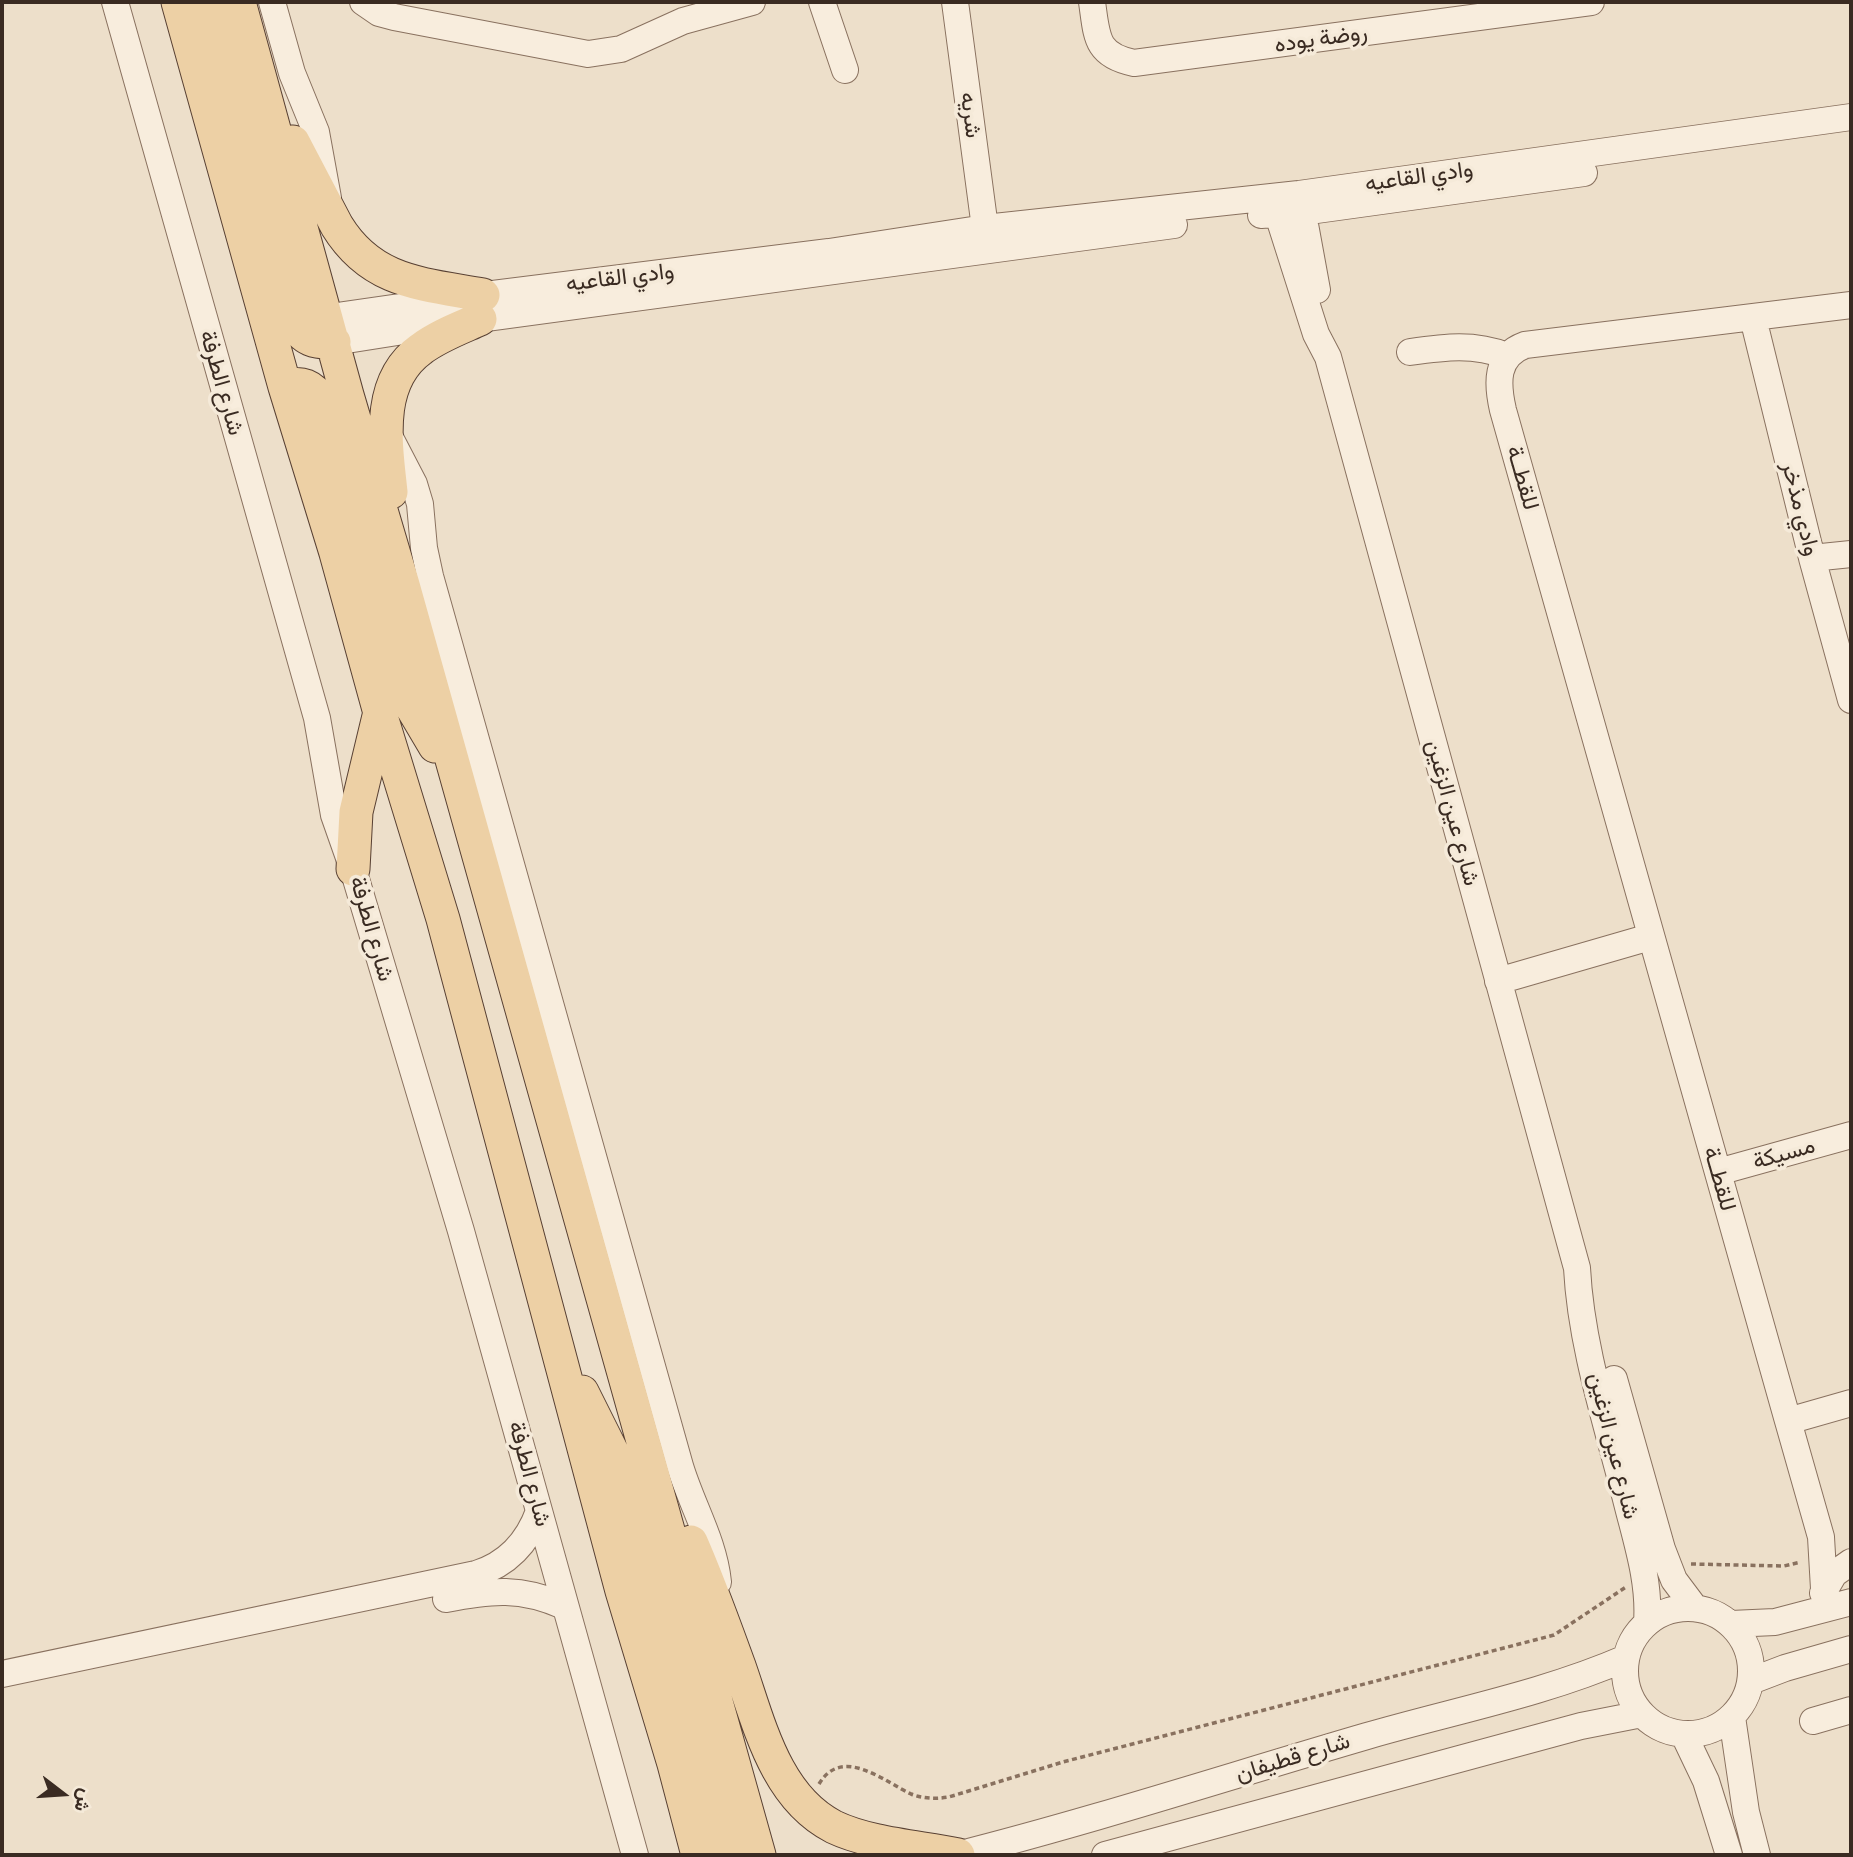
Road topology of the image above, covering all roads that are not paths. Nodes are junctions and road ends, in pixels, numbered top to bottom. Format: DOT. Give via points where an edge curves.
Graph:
graph roads {
  1 [pos="115,2"];
  2 [pos="178,2"];
  3 [pos="205,2"];
  4 [pos="239,2"];
  5 [pos="272,2"];
  6 [pos="752,2"];
  7 [pos="822,2"];
  8 [pos="955,2"];
  9 [pos="1092,2"];
  10 [pos="1591,2"];
  11 [pos="373,5"];
  12 [pos="845,70"];
  13 [pos="262,82"];
  14 [pos="1851,117"];
  15 [pos="1851,132"];
  16 [pos="1288,204"];
  17 [pos="331,217"];
  18 [pos="987,239"];
  19 [pos="1851,305"];
  20 [pos="482,307"];
  21 [pos="1753,318"];
  22 [pos="295,322"];
  23 [pos="331,330"];
  24 [pos="1410,352"];
  25 [pos="276,354"];
  26 [pos="1507,356"];
  27 [pos="285,387"];
  28 [pos="386,430"];
  29 [pos="1851,554"];
  30 [pos="1812,558"];
  31 [pos="403,585"];
  32 [pos="1851,700"];
  33 [pos="380,713"];
  34 [pos="457,781"];
  35 [pos="353,869"];
  36 [pos="1650,937"];
  37 [pos="1497,981"];
  38 [pos="1851,1135"];
  39 [pos="1718,1172"];
  40 [pos="559,1357"];
  41 [pos="1851,1403"];
  42 [pos="1788,1421"];
  43 [pos="648,1456"];
  44 [pos="539,1511"];
  45 [pos="1835,1555"];
  46 [pos="504,1561"];
  47 [pos="1657,1571"];
  48 [pos="511,1591"];
  49 [pos="1820,1600"];
  50 [pos="1851,1602"];
  51 [pos="564,1606"];
  52 [pos="1695,1608"];
  53 [pos="718,1609"];
  54 [pos="1647,1623"];
  55 [pos="1731,1624"];
  56 [pos="1851,1649"];
  57 [pos="1626,1658"];
  58 [pos="2,1674"];
  59 [pos="1751,1681"];
  60 [pos="2,1691"];
  61 [pos="1851,1710"];
  62 [pos="1642,1714"];
  63 [pos="1732,1717"];
  64 [pos="1813,1721"];
  65 [pos="1684,1735"];
  66 [pos="635,1855"];
  67 [pos="698,1855"];
  68 [pos="728,1855"];
  69 [pos="760,1855"];
  70 [pos="958,1855"];
  71 [pos="1105,1855"];
  72 [pos="1729,1855"];
  73 [pos="1757,1855"];
  1 -- 35 [label="street, شارع الطرفة" via="317,718 334,815"];
  2 -- 25 [label="main road"];
  3 -- 22 [label="main road"];
  4 -- 13 [label="main road"];
  5 -- 17 [label="street" via="292,73 316,132"];
  6 -- 11 [label="street" via="683,21 621,49 588,54"];
  7 -- 12 [label="street"];
  8 -- 18 [label="street, شريه"];
  9 -- 10 [label="street, روضة يوده" via="1103,48 1121,61 1134,63"];
  13 -- 17 [label="main road"];
  13 -- 23 [label="main road"];
  14 -- 16 [label="street, وادي القاعيه"];
  15 -- 16 [label="street, وادي القاعيه" via="1543,179"];
  16 -- 18 [label="street, وادي القاعيه"];
  16 -- 37 [label="street, شارع عين الزغين" via="1311,263 1328,337 1328,357"];
  17 -- 20 [label="main road" via="356,252 388,274"];
  18 -- 20 [label="street, وادي القاعيه" via="829,252"];
  19 -- 21 [label="street"];
  20 -- 23 [label="street, وادي القاعيه"];
  20 -- 28 [label="main road" via="407,362 389,398"];
  21 -- 26 [label="street" via="1525,345"];
  21 -- 30 [label="street, وادي مذخر"];
  22 -- 23 [label="main road" via="310,340"];
  22 -- 25 [label="street" via="281,332"];
  23 -- 31 [label="main road"];
  24 -- 26 [label="street" via="1463,346"];
  25 -- 27 [label="main road"];
  26 -- 36 [label="street, للقطــة" via="1498,380 1503,410"];
  27 -- 33 [label="main road"];
  27 -- 34 [label="main road" via="308,386 321,401 401,684"];
  28 -- 31 [label="main road"];
  28 -- 53 [label="street" via="417,493 433,589 680,1466 714,1556"];
  29 -- 30 [label="street"];
  30 -- 32 [label="street, وادي مذخر"];
  31 -- 34 [label="main road"];
  33 -- 35 [label="main road" via="356,811"];
  33 -- 40 [label="main road" via="443,919"];
  34 -- 43 [label="main road"];
  35 -- 44 [label="street, شارع الطرفة"];
  36 -- 37 [label="street"];
  36 -- 39 [label="street, للقطــة"];
  37 -- 47 [label="street, شارع عين الزغين" via="1577,1268 1598,1389"];
  38 -- 39 [label="street, مسيكة"];
  39 -- 42 [label="street, للقطــة"];
  40 -- 67 [label="main road"];
  40 -- 68 [label="main road" via="590,1404 616,1460"];
  41 -- 42 [label="street"];
  42 -- 45 [label="street, للقطــة"];
  43 -- 53 [label="main road"];
  43 -- 69 [label="main road"];
  44 -- 46 [label="street" via="526,1539"];
  44 -- 51 [label="street, شارع الطرفة"];
  45 -- 49 [label="street" via="1834,1574"];
  46 -- 48 [label="street"];
  46 -- 58 [label="street" via="476,1574"];
  47 -- 52 [label="street, شارع عين الزغين"];
  47 -- 54 [label="street, شارع عين الزغين"];
  48 -- 51 [label="street"];
  48 -- 60 [label="street" via="479,1592"];
  49 -- 50 [label="street"];
  49 -- 55 [label="street" via="1775,1622"];
  51 -- 66 [label="street, شارع الطرفة"];
  52 -- 54 [label="street" via="1670,1611"];
  52 -- 55 [label="street"];
  53 -- 70 [label="main road" via="771,1755 802,1803 834,1827 864,1838"];
  54 -- 57 [label="street"];
  55 -- 59 [label="street" via="1748,1650"];
  56 -- 59 [label="street"];
  57 -- 62 [label="street" via="1626,1685"];
  57 -- 70 [label="street, شارع قطيفان" via="1538,1690"];
  59 -- 63 [label="street"];
  61 -- 64 [label="street"];
  62 -- 65 [label="street" via="1658,1727"];
  62 -- 71 [label="street" via="1581,1726"];
  63 -- 65 [label="street" via="1710,1731"];
  63 -- 73 [label="street"];
  65 -- 72 [label="street" via="1706,1781"];
}
